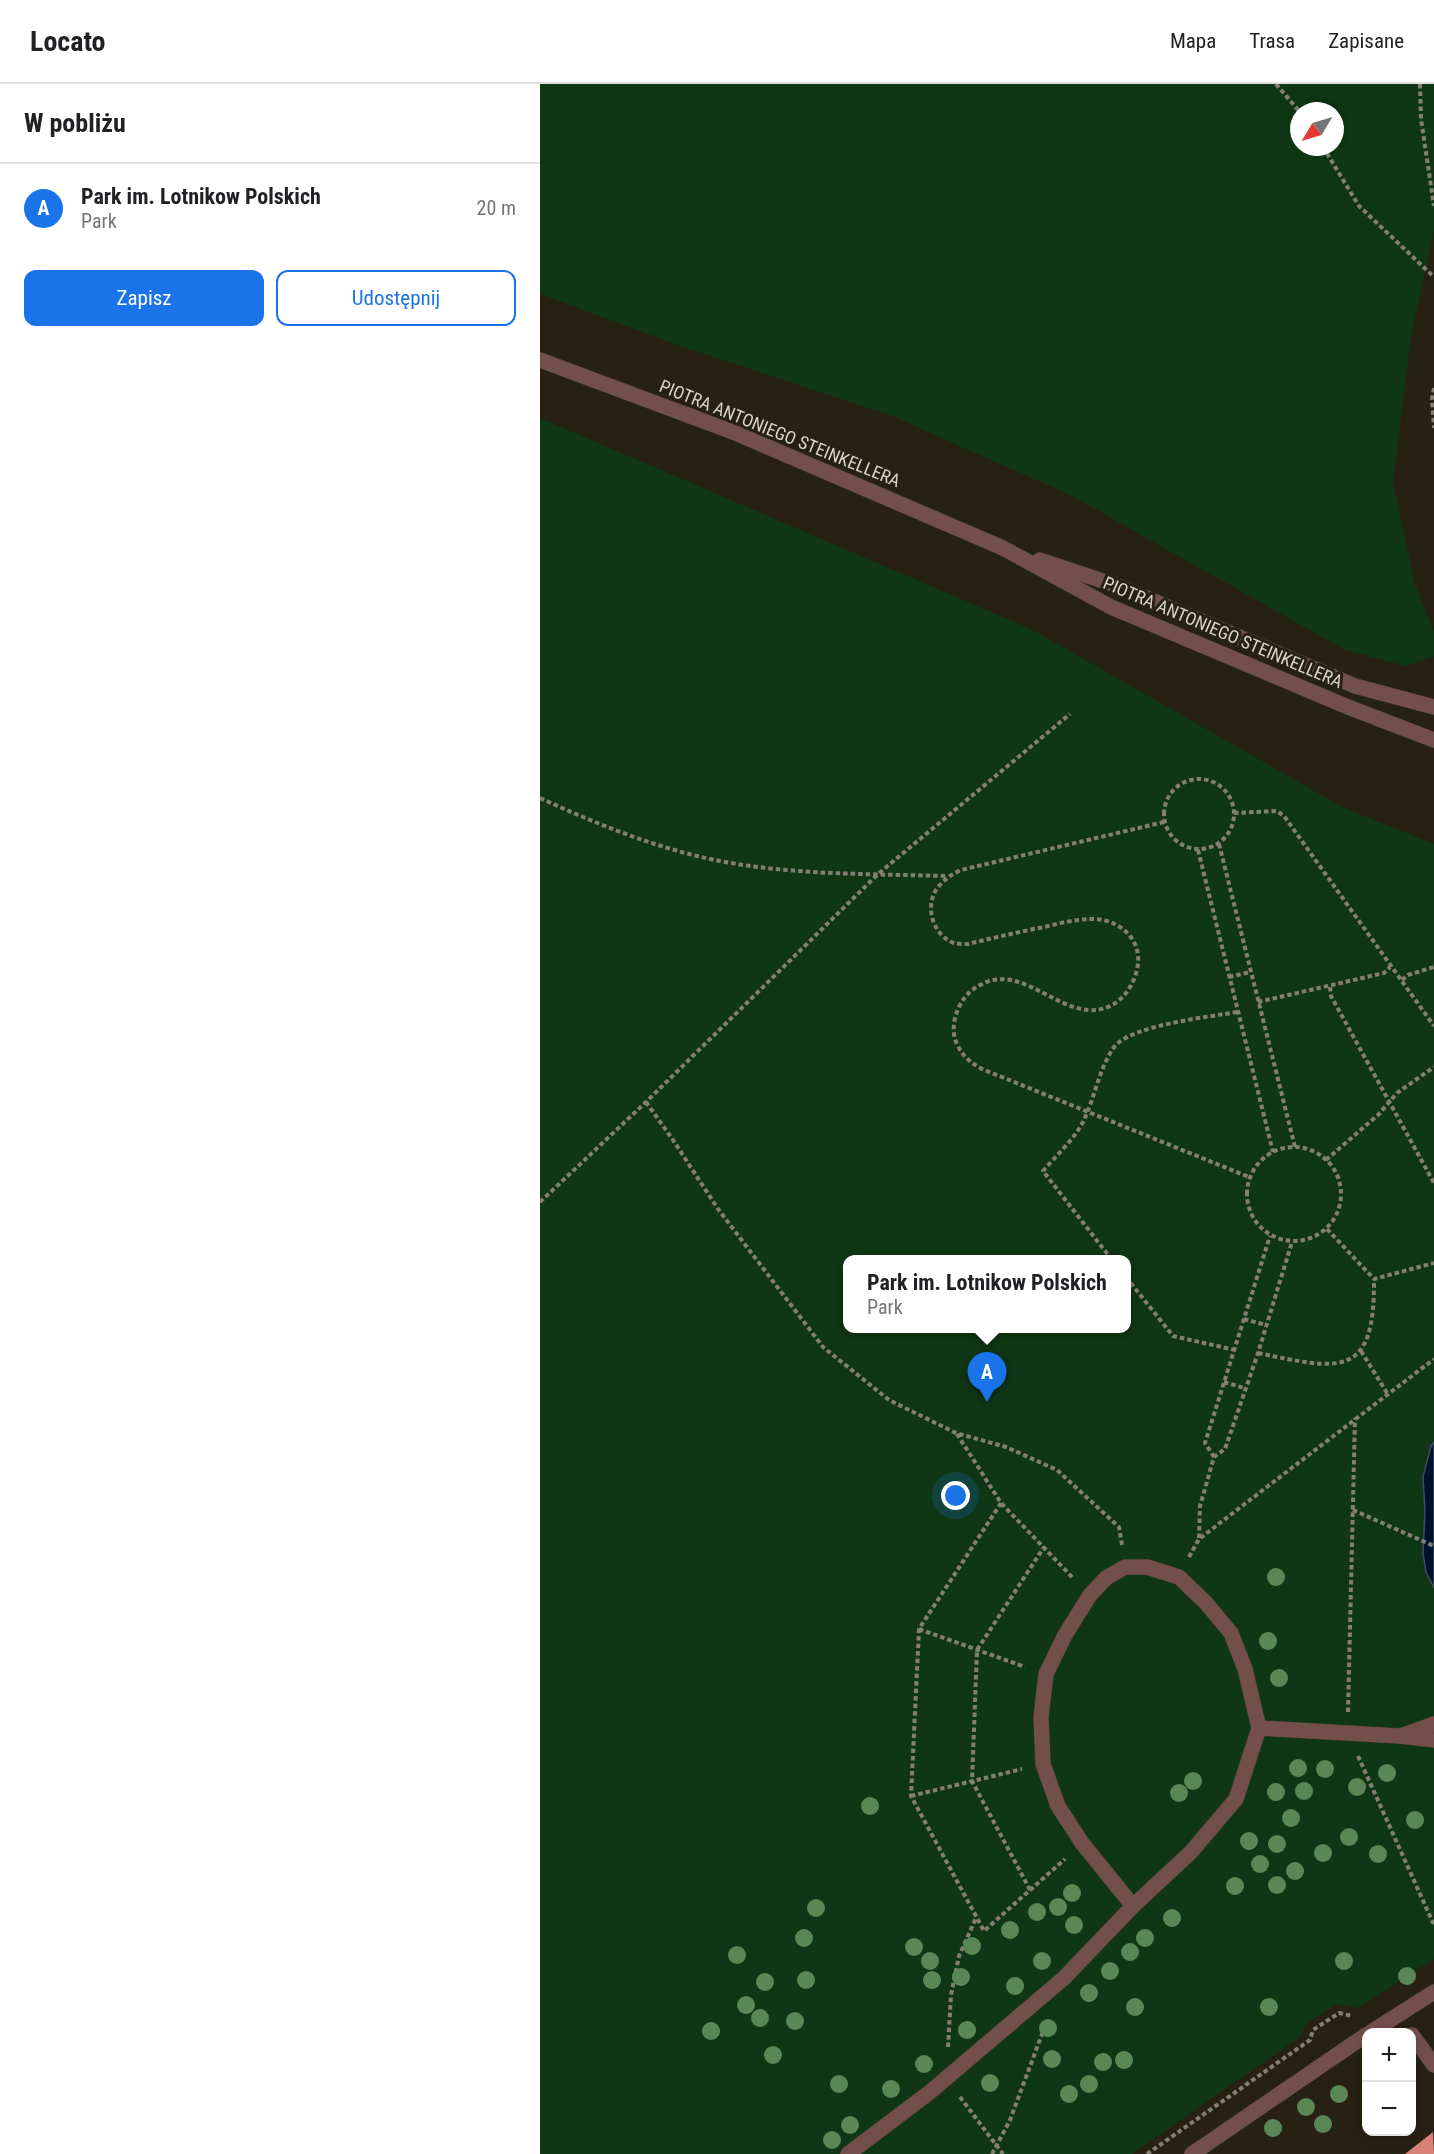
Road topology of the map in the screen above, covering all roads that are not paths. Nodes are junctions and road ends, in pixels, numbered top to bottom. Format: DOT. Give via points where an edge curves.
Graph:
graph roads {
  1 [pos="540,360"];
  2 [pos="1003,548"];
  3 [pos="1434,707"];
  4 [pos="1434,741"];
  5 [pos="1434,1724"];
  6 [pos="1259,1728"];
  7 [pos="1400,1736"];
  8 [pos="1434,1740"];
  9 [pos="1133,1906"];
  10 [pos="1434,1992"];
  11 [pos="1397,2016"];
  12 [pos="1378,2028"];
  13 [pos="1406,2028"];
  14 [pos="1362,2038"];
  15 [pos="1416,2041"];
  16 [pos="1434,2064"];
  17 [pos="848,2154"];
  18 [pos="1192,2154"];
  1 -- 2 [label="street, PIOTRA ANTONIEGO STEINKELLERA" via="733,432"];
  2 -- 3 [label="street, PIOTRA ANTONIEGO STEINKELLERA" via="1119,586 1354,686"];
  2 -- 4 [label="street, PIOTRA ANTONIEGO STEINKELLERA" via="1111,607"];
  5 -- 7 [label="street"];
  6 -- 7 [label="street"];
  6 -- 9 [label="street" via="1236,1799 1191,1852"];
  6 -- 9 [label="street" via="1245,1669 1231,1632 1179,1577 1147,1567 1125,1567 1106,1578 1090,1595 1046,1674 1041,1717 1043,1764 1058,1806"];
  7 -- 8 [label="street"];
  9 -- 17 [label="street" via="1064,1978 945,2079"];
  10 -- 11 [label="street"];
  11 -- 12 [label="street"];
  11 -- 13 [label="street"];
  14 -- 18 [label="street"];
  15 -- 16 [label="street"];
}
